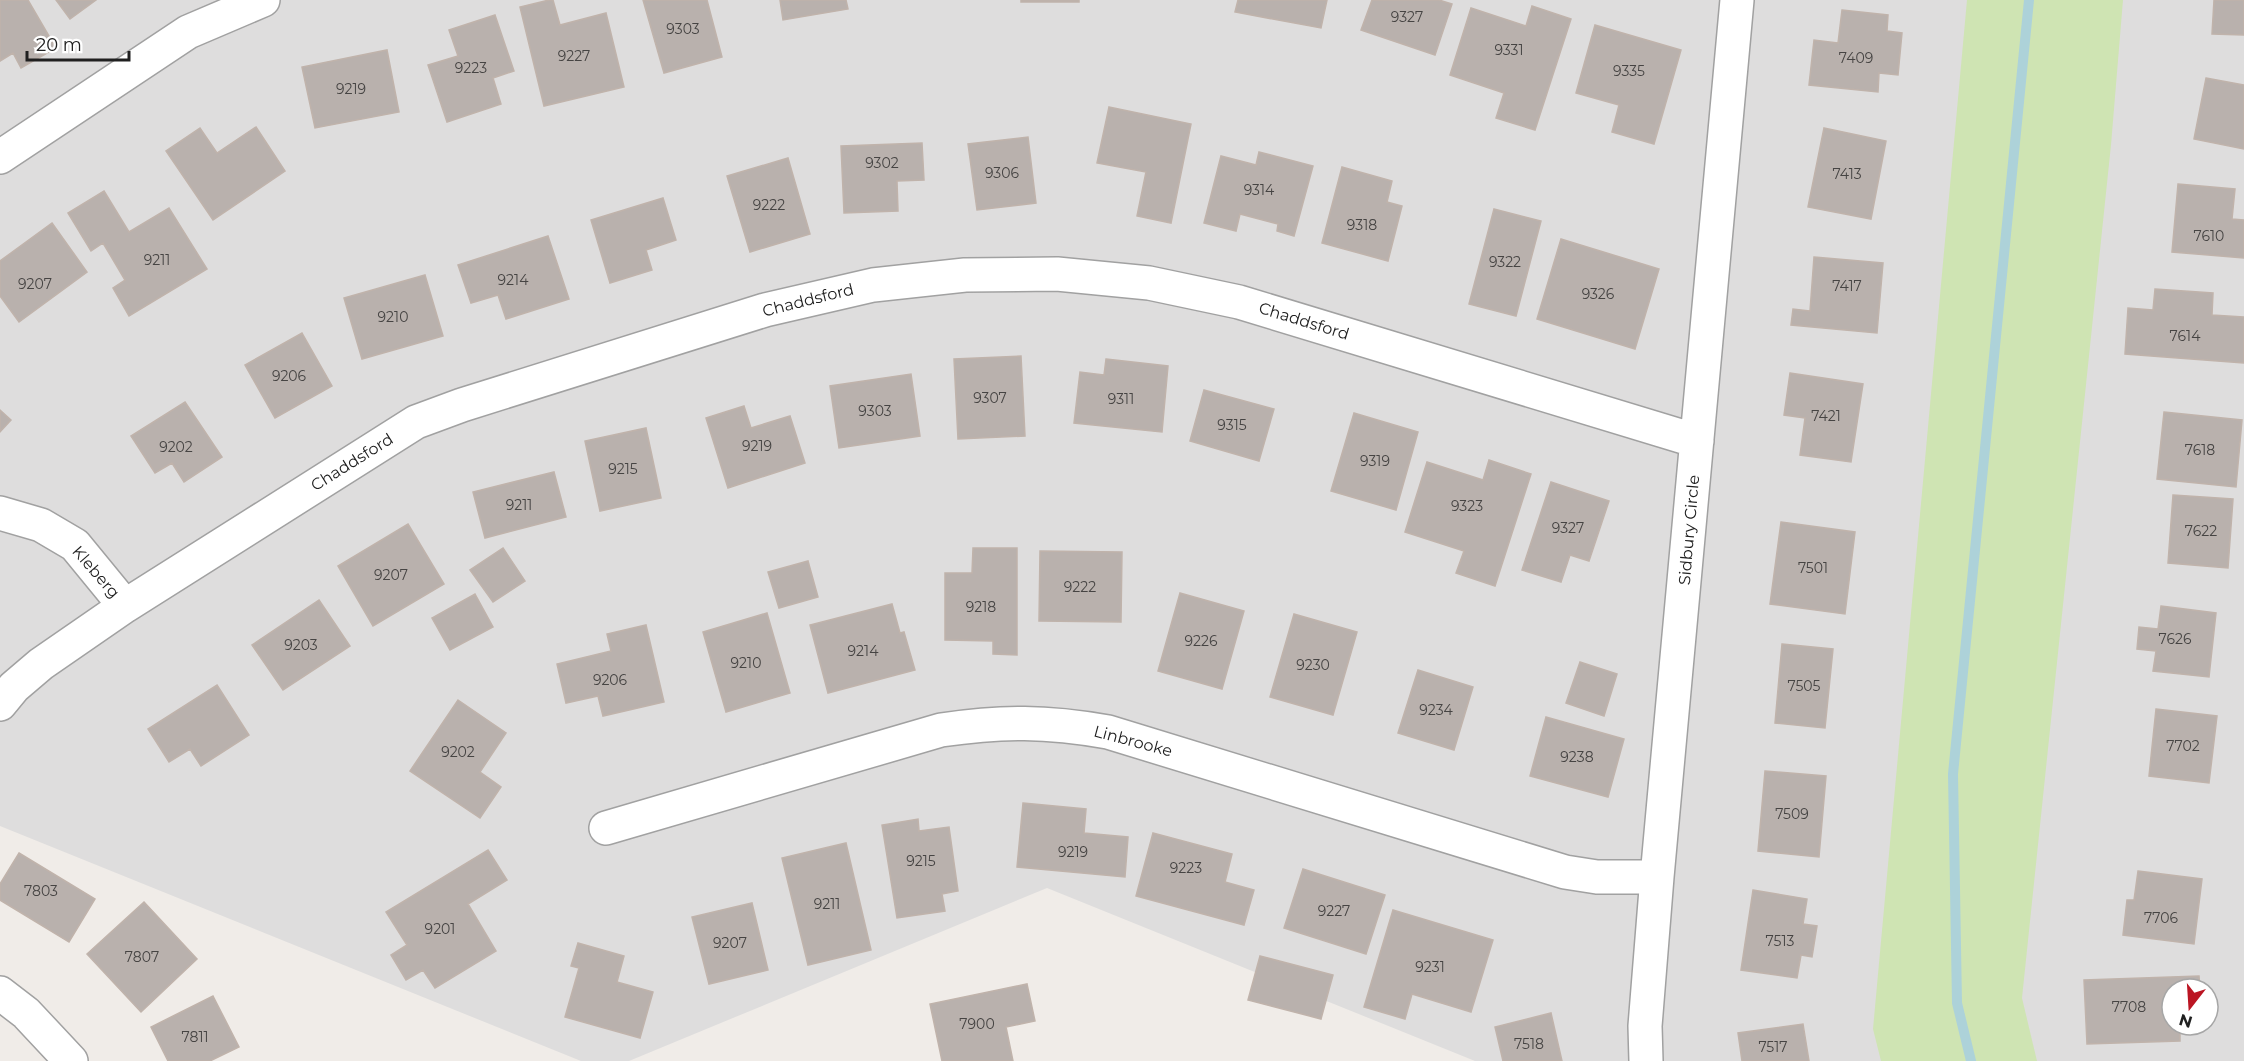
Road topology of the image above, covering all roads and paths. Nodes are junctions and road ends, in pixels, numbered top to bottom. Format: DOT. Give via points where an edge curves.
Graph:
graph roads {
  1 [pos="263,0"];
  2 [pos="1737,0"];
  3 [pos="0,157"];
  4 [pos="1697,441"];
  5 [pos="0,513"];
  6 [pos="125,606"];
  7 [pos="0,704"];
  8 [pos="606,828"];
  9 [pos="1657,877"];
  10 [pos="0,993"];
  11 [pos="71,1061"];
  12 [pos="1646,1061"];
  1 -- 3 [label="street" via="188,32"];
  2 -- 4 [label="street, Sidbury Circle"];
  4 -- 6 [label="street, Chaddsford" via="1239,302 1149,283 1057,274 942,277 873,285 765,310 416,422"];
  4 -- 9 [label="street, Sidbury Circle"];
  5 -- 6 [label="street, Kleberg" via="40,525 75,545"];
  6 -- 7 [label="street, Chaddsford" via="41,664"];
  8 -- 9 [label="street, Linbrooke" via="941,730 1025,722 1108,732 1565,872 1597,877"];
  9 -- 12 [label="street, Sidbury Circle" via="1645,1026"];
  10 -- 11 [label="street" via="27,1013"];
}
